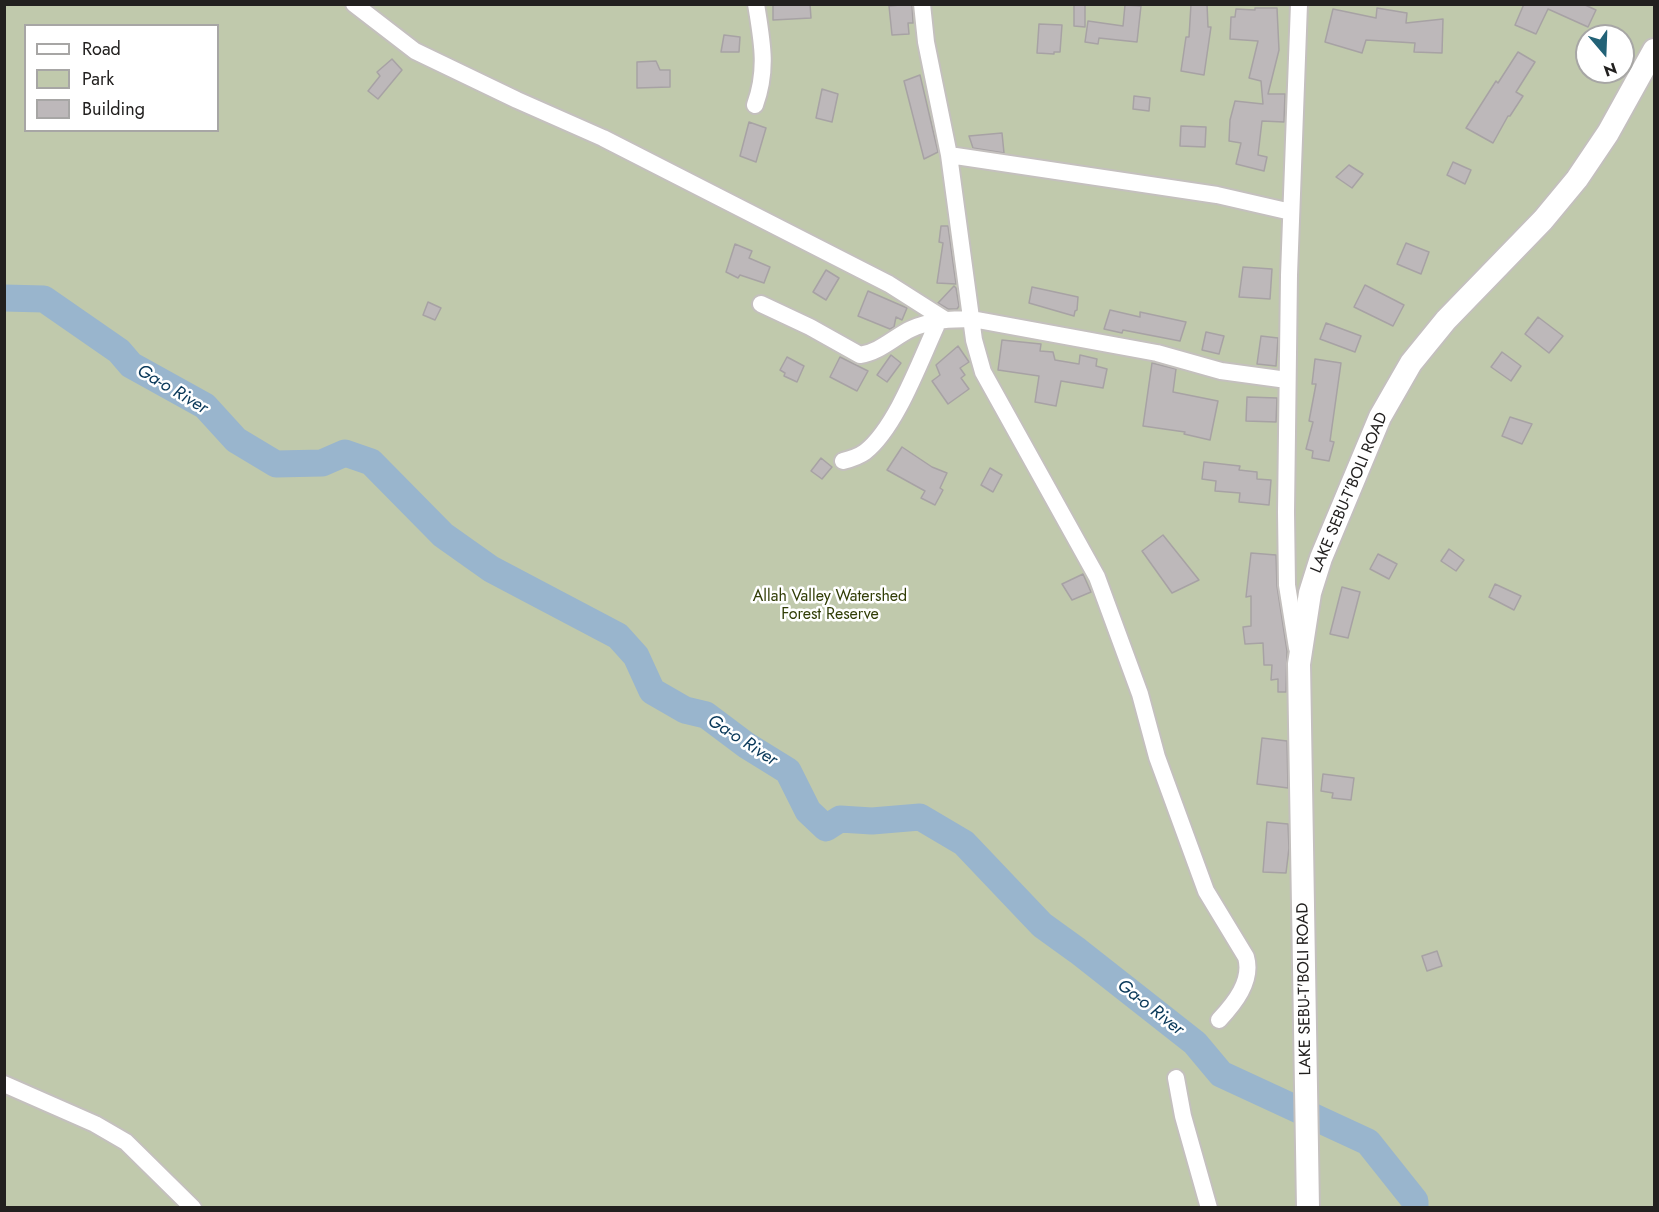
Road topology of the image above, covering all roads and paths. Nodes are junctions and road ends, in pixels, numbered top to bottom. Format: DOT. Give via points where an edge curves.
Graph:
graph roads {
  1 [pos="354,4"];
  2 [pos="756,4"];
  3 [pos="922,4"];
  4 [pos="1299,4"];
  5 [pos="1654,50"];
  6 [pos="754,105"];
  7 [pos="949,155"];
  8 [pos="1291,212"];
  9 [pos="761,304"];
  10 [pos="972,319"];
  11 [pos="941,320"];
  12 [pos="1287,380"];
  13 [pos="843,461"];
  14 [pos="1299,664"];
  15 [pos="1219,1020"];
  16 [pos="1176,1078"];
  17 [pos="4,1084"];
  18 [pos="193,1208"];
  19 [pos="1209,1208"];
  20 [pos="1308,1208"];
  1 -- 11 [label="street" via="415,51 614,143 889,284"];
  2 -- 6 [label="street" via="763,63"];
  3 -- 7 [label="street"];
  4 -- 8 [label="street"];
  5 -- 14 [label="main road, LAKE SEBU-T'BOLI ROAD" via="1608,133 1577,179 1411,363 1380,417 1321,558 1310,593"];
  7 -- 8 [label="street" via="1217,195"];
  7 -- 10 [label="street"];
  8 -- 12 [label="street"];
  9 -- 11 [label="street" via="860,355 911,329"];
  10 -- 11 [label="street"];
  10 -- 12 [label="street" via="1157,353 1221,371"];
  10 -- 15 [label="street" via="983,372 1097,577 1206,891 1246,957 1248,974 1231,1007"];
  11 -- 13 [label="street" via="888,424 866,451"];
  12 -- 14 [label="street" via="1287,585"];
  14 -- 20 [label="main road, LAKE SEBU-T'BOLI ROAD"];
  16 -- 19 [label="street"];
  17 -- 18 [label="street" via="126,1142"];
}
